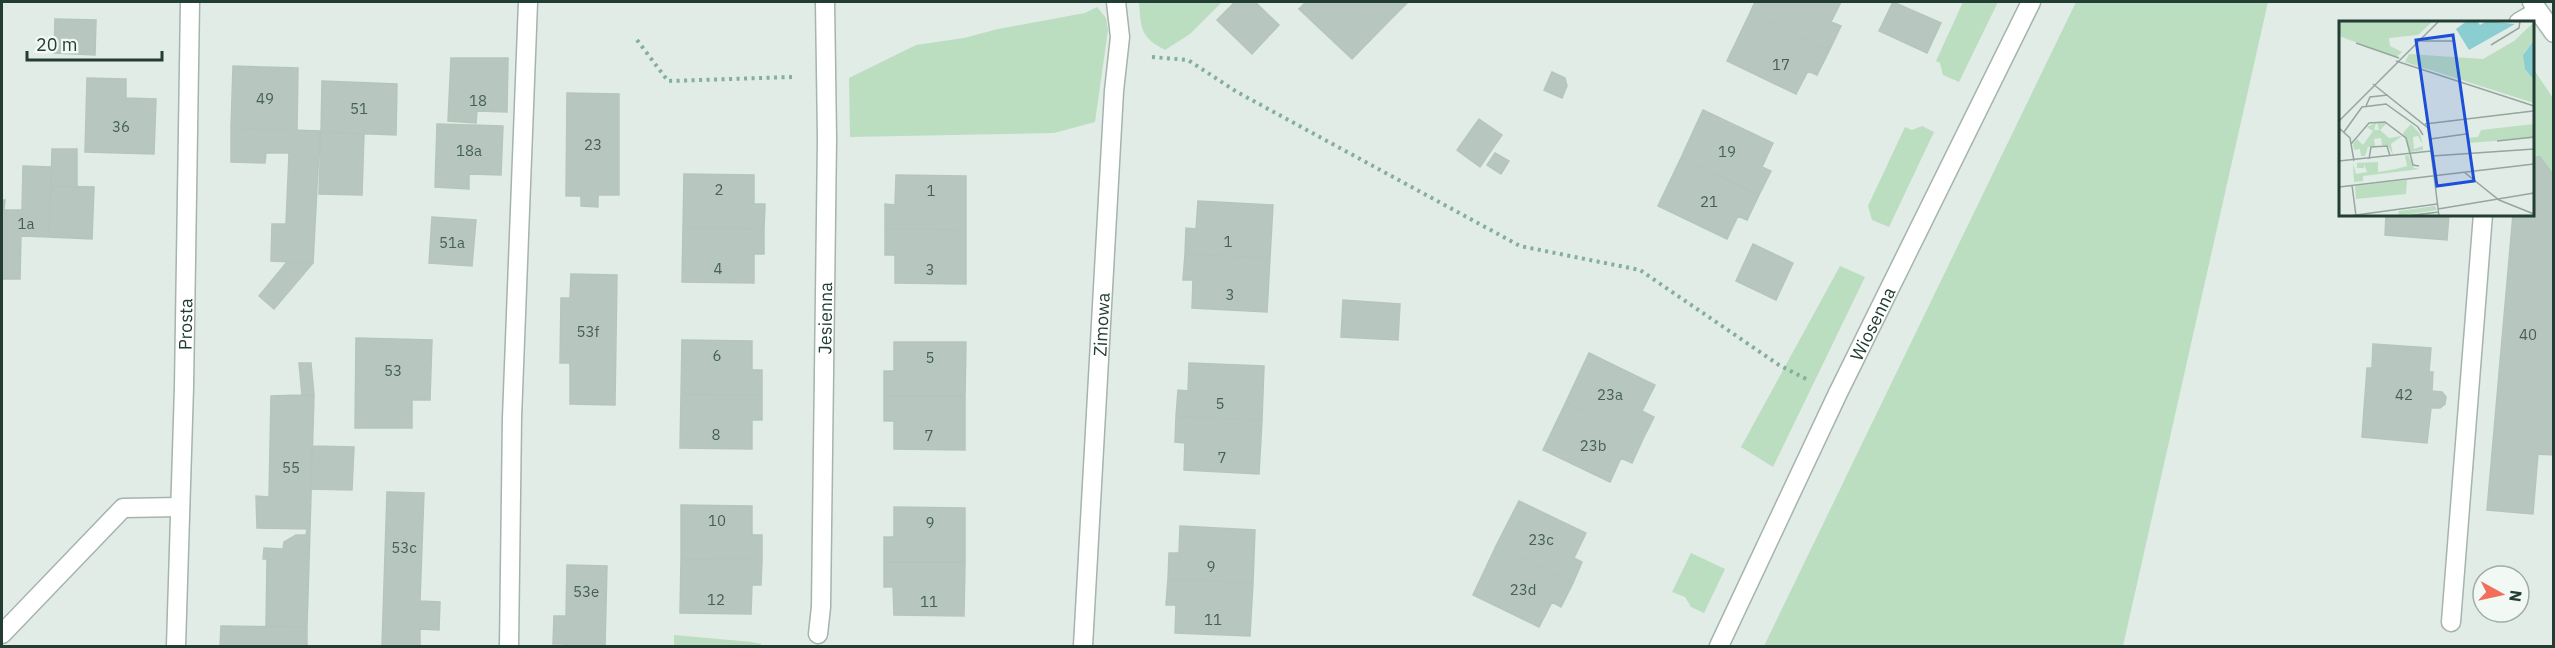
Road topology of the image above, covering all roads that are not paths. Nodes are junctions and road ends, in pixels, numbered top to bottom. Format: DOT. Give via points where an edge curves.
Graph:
graph roads {
  1 [pos="190,2"];
  2 [pos="528,2"];
  3 [pos="825,2"];
  4 [pos="1116,2"];
  5 [pos="2031,2"];
  6 [pos="2535,6"];
  7 [pos="2520,21"];
  8 [pos="2553,33"];
  9 [pos="2483,216"];
  10 [pos="180,507"];
  11 [pos="2451,622"];
  12 [pos="2,634"];
  13 [pos="818,634"];
  14 [pos="176,646"];
  15 [pos="509,646"];
  16 [pos="1083,646"];
  17 [pos="1719,646"];
  1 -- 10 [label="street, Prosta"];
  2 -- 15 [label="street" via="512,418"];
  3 -- 13 [label="street, Jesienna"];
  4 -- 16 [label="street, Zimowa" via="1120,36"];
  5 -- 17 [label="street, Wiosenna" via="1838,393"];
  6 -- 7 [label="street"];
  6 -- 8 [label="street"];
  9 -- 11 [label="street"];
  10 -- 12 [label="street" via="123,508"];
  10 -- 14 [label="street, Prosta"];
}
